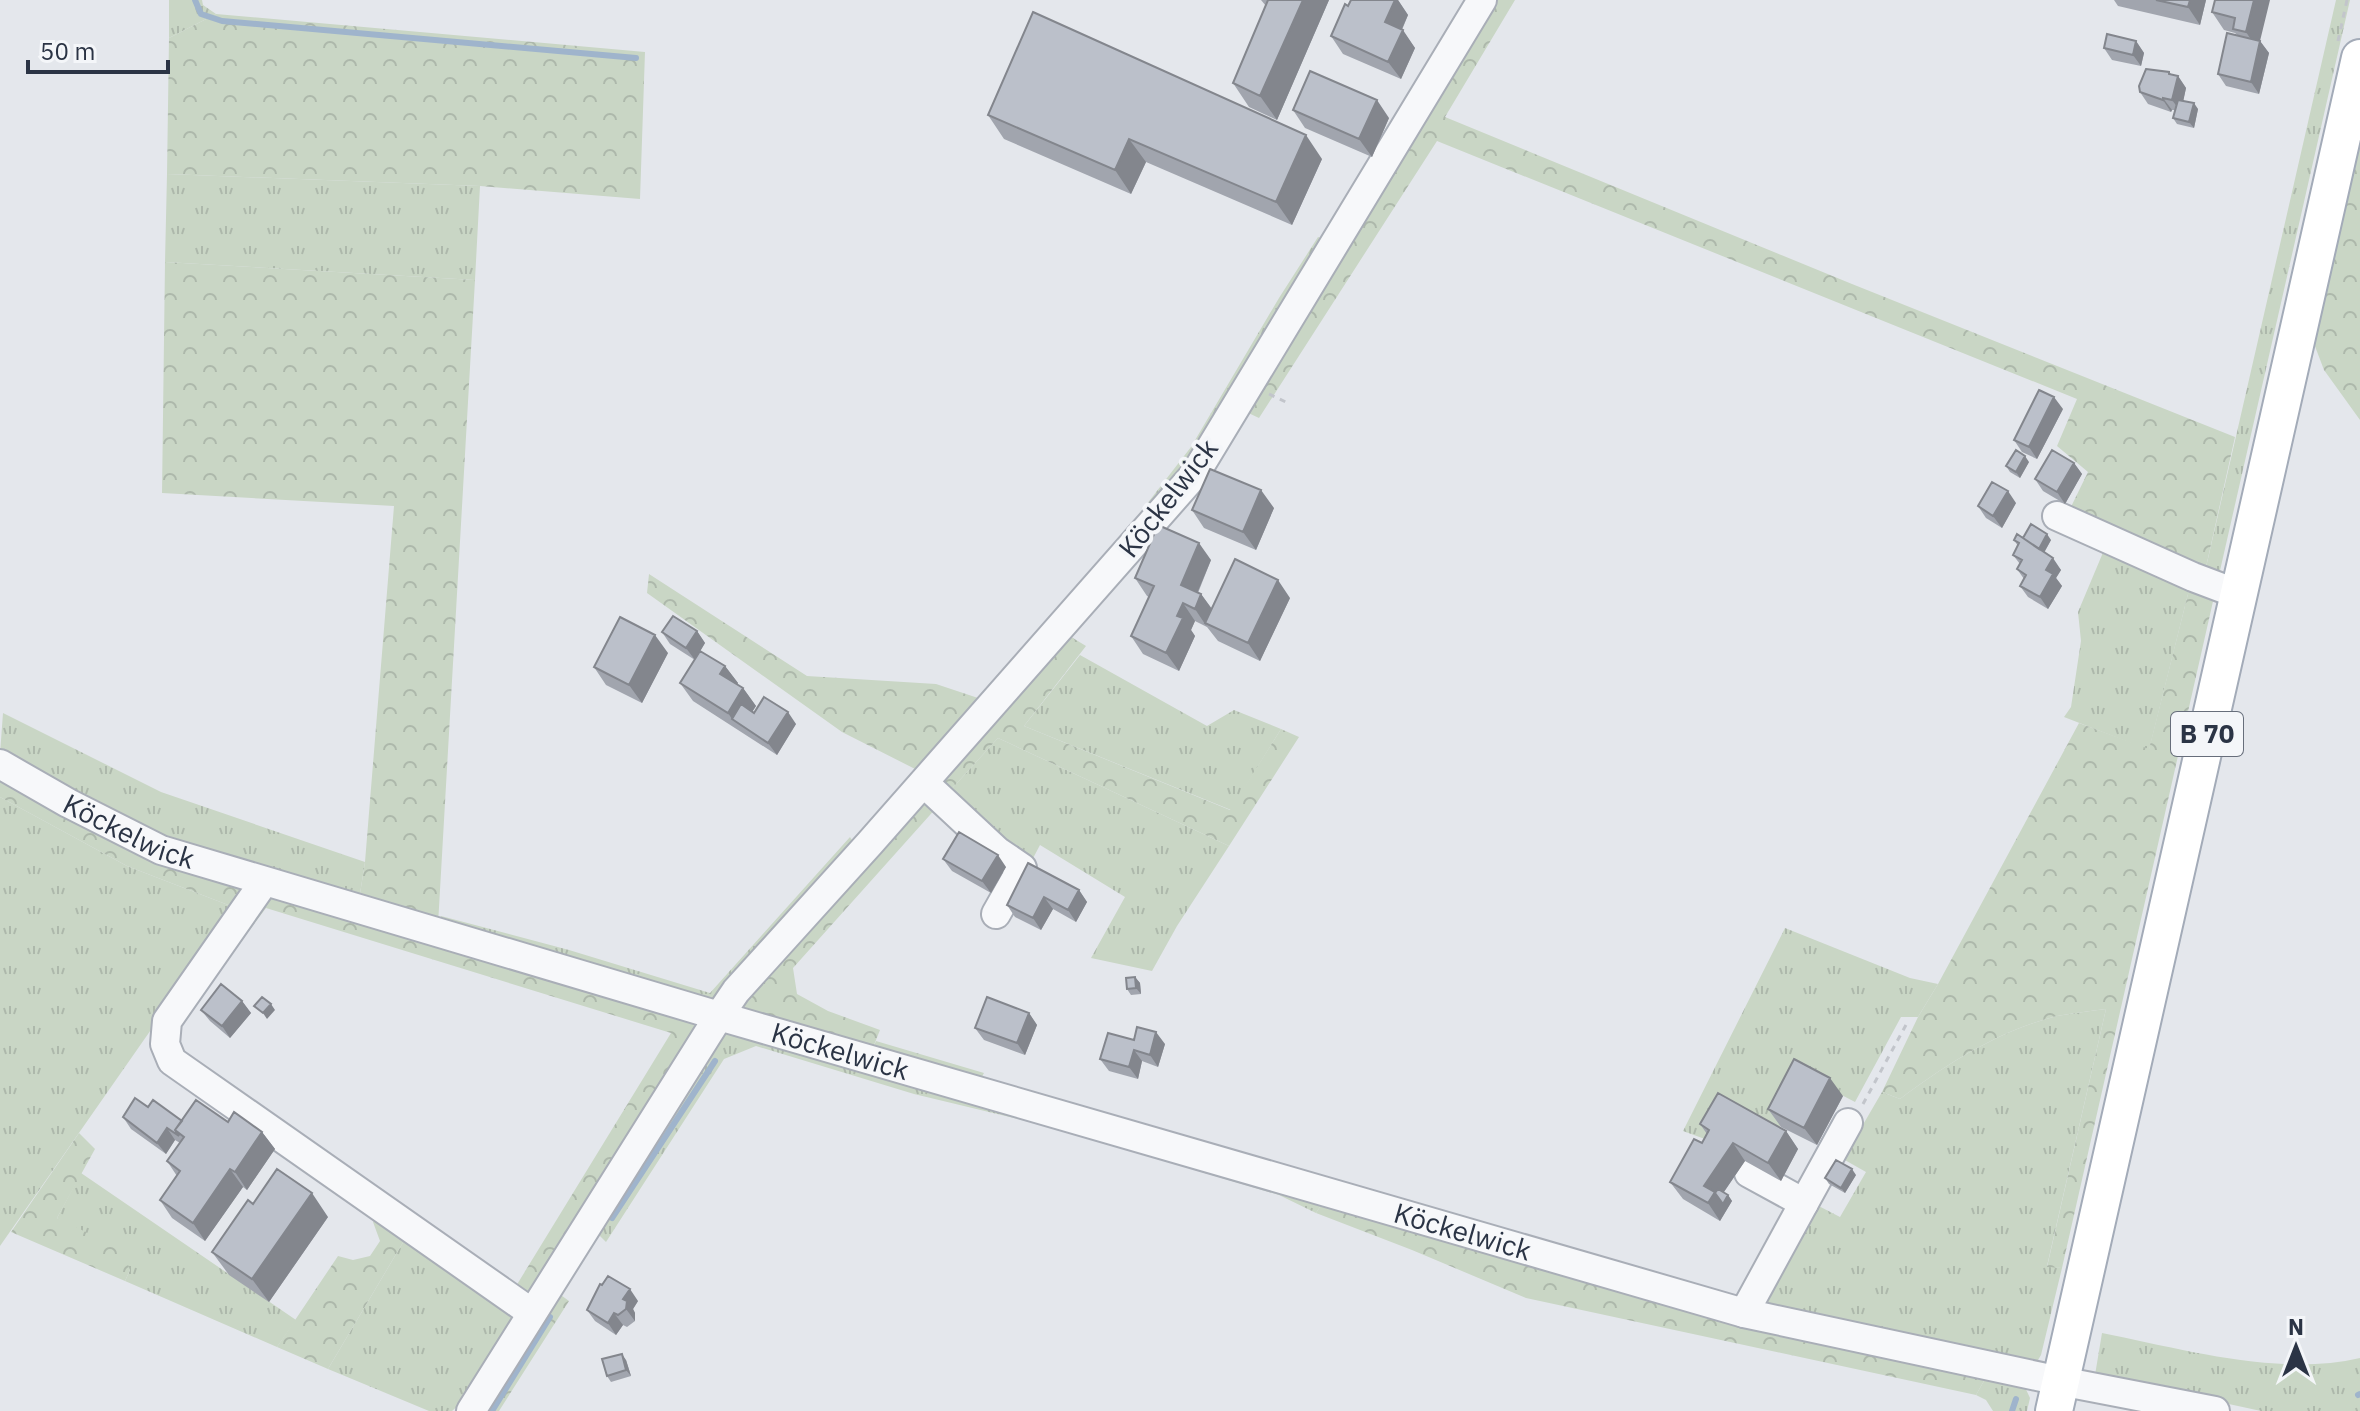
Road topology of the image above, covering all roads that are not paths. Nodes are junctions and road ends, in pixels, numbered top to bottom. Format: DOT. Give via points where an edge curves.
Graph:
graph roads {
  1 [pos="1482,0"];
  2 [pos="2360,58"];
  3 [pos="2057,516"];
  4 [pos="2238,594"];
  5 [pos="0,764"];
  6 [pos="924,783"];
  7 [pos="264,882"];
  8 [pos="996,914"];
  9 [pos="719,1016"];
  10 [pos="1848,1123"];
  11 [pos="1749,1173"];
  12 [pos="1804,1203"];
  13 [pos="532,1313"];
  14 [pos="1744,1313"];
  15 [pos="2057,1396"];
  16 [pos="2208,1410"];
  17 [pos="471,1411"];
  1 -- 6 [label="street, Köckelwick" via="1195,474"];
  2 -- 4 [label="main road, B 70"];
  3 -- 4 [label="street"];
  4 -- 15 [label="main road, B 70"];
  5 -- 7 [label="street, Köckelwick" via="161,850"];
  6 -- 8 [label="street" via="1022,868"];
  6 -- 9 [label="street, Köckelwick"];
  7 -- 9 [label="street, Köckelwick"];
  7 -- 13 [label="street" via="167,1021 165,1044 172,1061"];
  9 -- 13 [label="street, Köckelwick"];
  9 -- 14 [label="street, Köckelwick"];
  10 -- 12 [label="street"];
  11 -- 12 [label="street"];
  12 -- 14 [label="street"];
  13 -- 17 [label="street, Köckelwick"];
  14 -- 15 [label="street, Köckelwick"];
  15 -- 16 [label="street, Köckelwick"];
}
